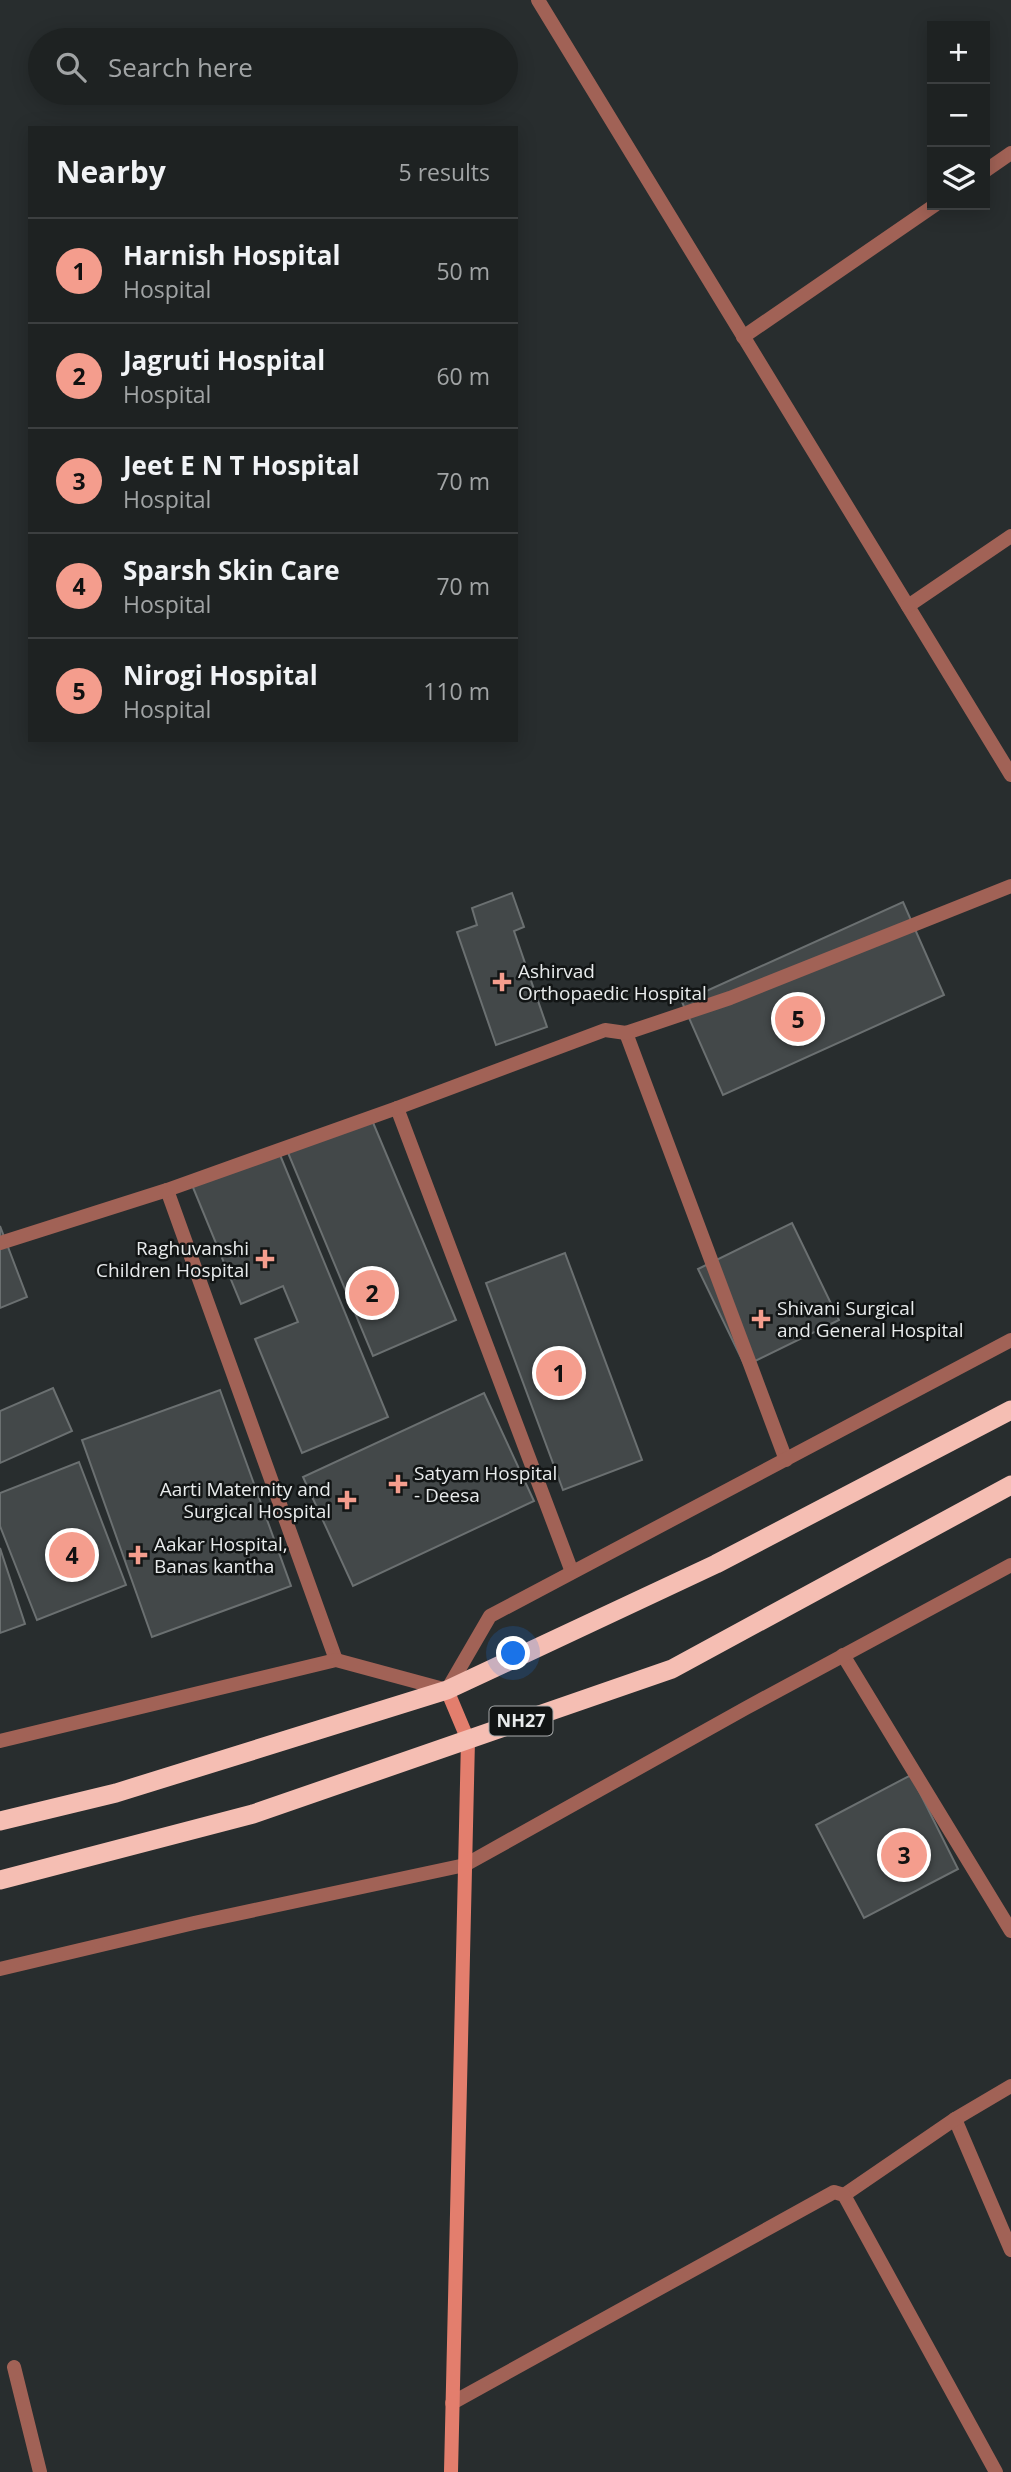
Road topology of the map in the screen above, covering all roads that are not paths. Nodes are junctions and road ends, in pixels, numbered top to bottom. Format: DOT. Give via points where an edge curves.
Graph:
graph roads {
  1 [pos="542,1"];
  2 [pos="1011,153"];
  3 [pos="990,168"];
  4 [pos="928,210"];
  5 [pos="743,337"];
  6 [pos="1011,536"];
  7 [pos="908,606"];
  8 [pos="1011,775"];
  9 [pos="1011,886"];
  10 [pos="625,1033"];
  11 [pos="397,1108"];
  12 [pos="167,1189"];
  13 [pos="0,1242"];
  14 [pos="1011,1340"];
  15 [pos="1011,1410"];
  16 [pos="786,1460"];
  17 [pos="1011,1485"];
  18 [pos="1011,1565"];
  19 [pos="572,1572"];
  20 [pos="843,1655"];
  21 [pos="336,1660"];
  22 [pos="447,1690"];
  23 [pos="468,1740"];
  24 [pos="0,1741"];
  25 [pos="0,1821"];
  26 [pos="465,1865"];
  27 [pos="0,1880"];
  28 [pos="1011,1931"];
  29 [pos="0,1969"];
  30 [pos="1011,2086"];
  31 [pos="955,2119"];
  32 [pos="844,2195"];
  33 [pos="1011,2250"];
  34 [pos="14,2367"];
  35 [pos="452,2403"];
  36 [pos="40,2472"];
  37 [pos="451,2472"];
  38 [pos="996,2472"];
  1 -- 5 [label="street"];
  2 -- 3 [label="street"];
  4 -- 5 [label="street"];
  5 -- 7 [label="street"];
  6 -- 7 [label="street"];
  7 -- 8 [label="street"];
  9 -- 10 [label="street" via="730,998"];
  10 -- 11 [label="street" via="606,1030"];
  10 -- 16 [label="street"];
  11 -- 12 [label="street"];
  11 -- 19 [label="street"];
  12 -- 13 [label="street"];
  12 -- 21 [label="street"];
  14 -- 16 [label="street"];
  15 -- 22 [label="highway" via="716,1564"];
  16 -- 19 [label="street"];
  17 -- 23 [label="highway, NH27" via="672,1669"];
  18 -- 20 [label="street"];
  19 -- 22 [label="street" via="489,1616"];
  20 -- 26 [label="street"];
  20 -- 28 [label="street"];
  21 -- 22 [label="street"];
  21 -- 24 [label="street"];
  22 -- 23 [label="main road"];
  22 -- 25 [label="highway" via="116,1793"];
  23 -- 26 [label="main road"];
  23 -- 27 [label="highway, NH27" via="254,1814"];
  26 -- 29 [label="street"];
  26 -- 35 [label="main road"];
  30 -- 31 [label="street"];
  31 -- 32 [label="street"];
  31 -- 33 [label="street"];
  32 -- 35 [label="street" via="834,2192"];
  32 -- 38 [label="street"];
  34 -- 36 [label="street"];
  35 -- 37 [label="main road"];
}
